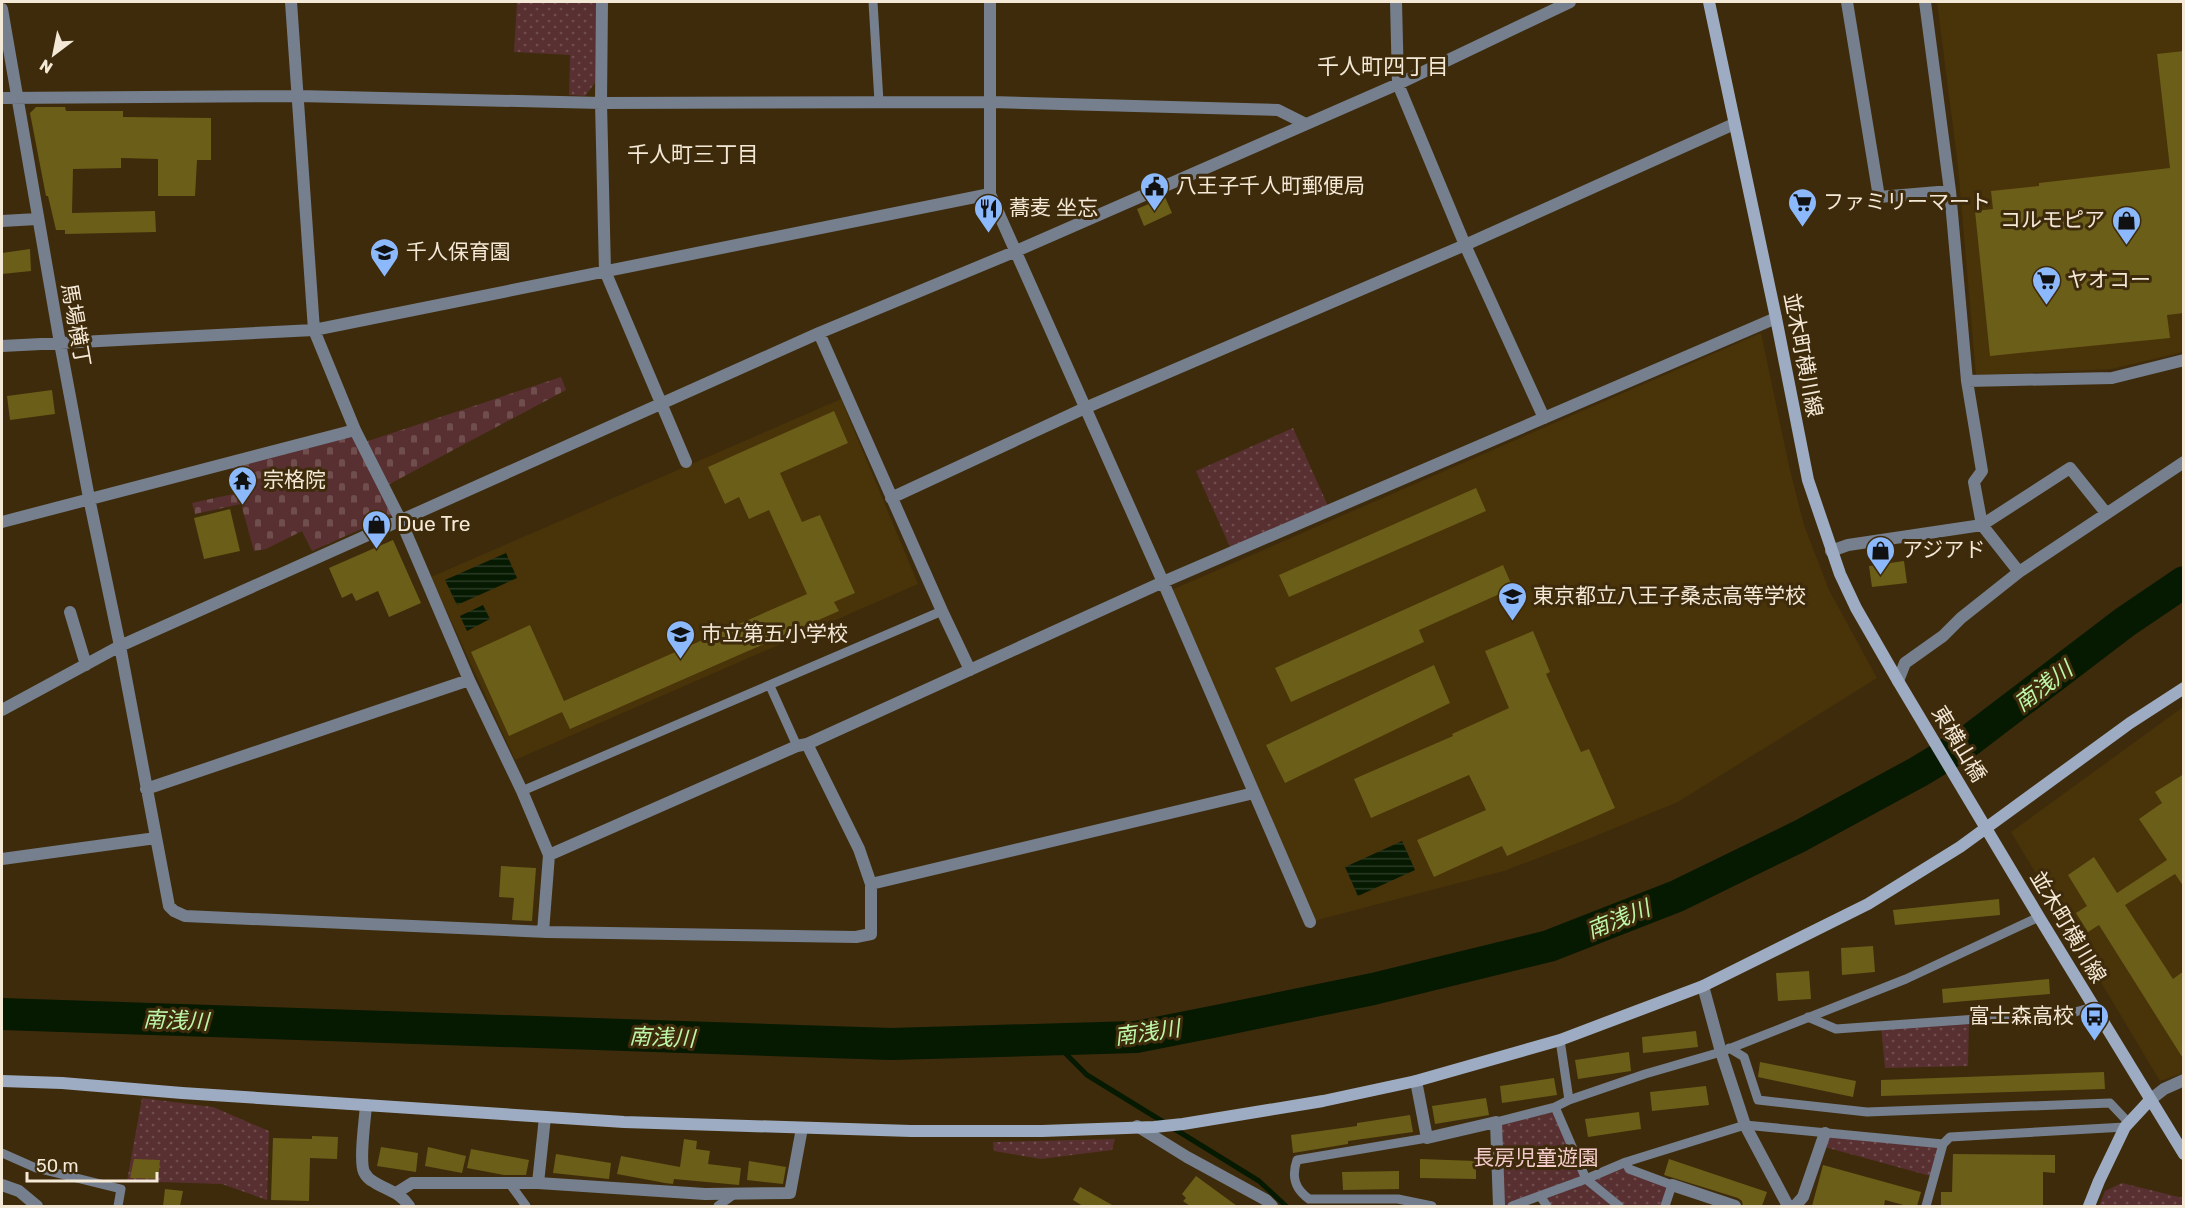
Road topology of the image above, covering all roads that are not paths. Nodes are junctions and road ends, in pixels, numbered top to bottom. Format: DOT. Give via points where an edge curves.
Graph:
graph roads {
  1 [pos="291,2"];
  2 [pos="602,2"];
  3 [pos="873,2"];
  4 [pos="990,2"];
  5 [pos="1396,2"];
  6 [pos="1570,2"];
  7 [pos="1709,2"];
  8 [pos="1847,2"];
  9 [pos="1925,2"];
  10 [pos="2,9"];
  11 [pos="1398,84"];
  12 [pos="298,96"];
  13 [pos="18,97"];
  14 [pos="2,98"];
  15 [pos="879,102"];
  16 [pos="991,102"];
  17 [pos="601,103"];
  18 [pos="1304,123"];
  19 [pos="1734,124"];
  20 [pos="1950,191"];
  21 [pos="990,194"];
  22 [pos="37,219"];
  23 [pos="2,221"];
  24 [pos="1465,245"];
  25 [pos="1014,252"];
  26 [pos="605,271"];
  27 [pos="1776,318"];
  28 [pos="314,330"];
  29 [pos="819,333"];
  30 [pos="60,343"];
  31 [pos="2,346"];
  32 [pos="2184,360"];
  33 [pos="1967,381"];
  34 [pos="660,404"];
  35 [pos="1085,408"];
  36 [pos="1544,418"];
  37 [pos="355,430"];
  38 [pos="686,462"];
  39 [pos="2184,462"];
  40 [pos="89,498"];
  41 [pos="891,498"];
  42 [pos="2106,513"];
  43 [pos="400,521"];
  44 [pos="2,522"];
  45 [pos="1982,525"];
  46 [pos="1831,551"];
  47 [pos="2019,572"];
  48 [pos="1163,582"];
  49 [pos="942,611"];
  50 [pos="70,612"];
  51 [pos="120,646"];
  52 [pos="86,665"];
  53 [pos="970,670"];
  54 [pos="469,680"];
  55 [pos="1898,681"];
  56 [pos="770,686"];
  57 [pos="2184,688"];
  58 [pos="1908,698"];
  59 [pos="2,710"];
  60 [pos="802,745"];
  61 [pos="146,789"];
  62 [pos="522,791"];
  63 [pos="1254,793"];
  64 [pos="1977,810"];
  65 [pos="1986,828"];
  66 [pos="156,838"];
  67 [pos="549,855"];
  68 [pos="2,859"];
  69 [pos="871,884"];
  70 [pos="2039,917"];
  71 [pos="1310,922"];
  72 [pos="543,932"];
  73 [pos="1702,986"];
  74 [pos="2093,1007"];
  75 [pos="1808,1017"];
  76 [pos="1560,1040"];
  77 [pos="1725,1050"];
  78 [pos="2184,1080"];
  79 [pos="2,1081"];
  80 [pos="1416,1081"];
  81 [pos="1569,1100"];
  82 [pos="2150,1100"];
  83 [pos="366,1105"];
  84 [pos="1555,1107"];
  85 [pos="545,1117"];
  86 [pos="1496,1122"];
  87 [pos="1745,1125"];
  88 [pos="2127,1125"];
  89 [pos="1137,1126"];
  90 [pos="802,1128"];
  91 [pos="1825,1133"];
  92 [pos="1427,1138"];
  93 [pos="1943,1143"];
  94 [pos="2,1153"];
  95 [pos="2184,1154"];
  96 [pos="1626,1162"];
  97 [pos="1586,1179"];
  98 [pos="538,1183"];
  99 [pos="510,1184"];
  100 [pos="2,1185"];
  101 [pos="1672,1185"];
  102 [pos="396,1193"];
  103 [pos="733,1195"];
  104 [pos="1540,1196"];
  105 [pos="37,1206"];
  106 [pos="118,1206"];
  107 [pos="409,1206"];
  108 [pos="526,1206"];
  109 [pos="718,1206"];
  110 [pos="1272,1206"];
  111 [pos="1432,1206"];
  112 [pos="1499,1206"];
  113 [pos="1512,1206"];
  114 [pos="1547,1206"];
  115 [pos="1619,1206"];
  116 [pos="1665,1206"];
  117 [pos="1735,1206"];
  118 [pos="1788,1206"];
  119 [pos="1795,1206"];
  120 [pos="1926,1206"];
  121 [pos="2089,1206"];
  1 -- 12 [label="street"];
  2 -- 17 [label="street"];
  3 -- 15 [label="lane"];
  4 -- 16 [label="street"];
  5 -- 11 [label="street"];
  6 -- 11 [label="street"];
  7 -- 19 [label="street, 並木町横川線"];
  8 -- 20 [label="street" via="1879,197"];
  9 -- 20 [label="street"];
  10 -- 13 [label="street, 馬場横丁"];
  11 -- 18 [label="street"];
  11 -- 24 [label="street"];
  12 -- 13 [label="street"];
  12 -- 17 [label="street"];
  12 -- 28 [label="street"];
  13 -- 14 [label="street"];
  13 -- 22 [label="street, 馬場横丁"];
  15 -- 16 [label="street"];
  15 -- 17 [label="street"];
  16 -- 18 [label="street" via="1278,110"];
  16 -- 21 [label="street"];
  17 -- 26 [label="street"];
  18 -- 25 [label="street"];
  19 -- 24 [label="street"];
  19 -- 27 [label="street, 並木町横川線"];
  20 -- 33 [label="street"];
  21 -- 25 [label="street"];
  21 -- 26 [label="street"];
  22 -- 23 [label="street"];
  22 -- 30 [label="street, 馬場横丁"];
  24 -- 35 [label="street"];
  24 -- 36 [label="street"];
  25 -- 29 [label="street"];
  25 -- 35 [label="street"];
  26 -- 28 [label="street"];
  26 -- 34 [label="street"];
  27 -- 36 [label="street"];
  27 -- 46 [label="street, 並木町横川線" via="1808,480"];
  28 -- 30 [label="street"];
  28 -- 37 [label="street"];
  29 -- 34 [label="street"];
  29 -- 41 [label="street"];
  30 -- 31 [label="street"];
  30 -- 40 [label="street, 馬場横丁"];
  32 -- 33 [label="street" via="2112,378"];
  33 -- 45 [label="street" via="1982,471 1974,482"];
  34 -- 38 [label="street"];
  34 -- 43 [label="street"];
  35 -- 41 [label="street"];
  35 -- 48 [label="street"];
  36 -- 48 [label="street"];
  37 -- 40 [label="street"];
  37 -- 43 [label="street"];
  39 -- 42 [label="street"];
  40 -- 44 [label="street"];
  40 -- 51 [label="street, 馬場横丁"];
  41 -- 49 [label="street"];
  42 -- 45 [label="street" via="2070,468"];
  42 -- 47 [label="street"];
  43 -- 51 [label="street"];
  43 -- 54 [label="street"];
  45 -- 46 [label="street" via="1848,545"];
  45 -- 47 [label="street"];
  46 -- 55 [label="street, 並木町横川線" via="1856,608"];
  47 -- 55 [label="street" via="1905,663"];
  48 -- 53 [label="street"];
  48 -- 63 [label="street"];
  49 -- 53 [label="street"];
  49 -- 56 [label="lane"];
  50 -- 52 [label="street"];
  51 -- 52 [label="street"];
  51 -- 61 [label="street, 馬場横丁"];
  52 -- 59 [label="street"];
  53 -- 60 [label="street"];
  54 -- 61 [label="street"];
  54 -- 62 [label="street"];
  55 -- 58 [label="street, 並木町横川線"];
  56 -- 60 [label="lane"];
  56 -- 62 [label="lane"];
  57 -- 65 [label="street"];
  58 -- 64 [label="street, 東横山橋"];
  60 -- 67 [label="street"];
  60 -- 69 [label="street" via="859,849"];
  61 -- 66 [label="street, 馬場横丁"];
  62 -- 67 [label="street"];
  63 -- 69 [label="street"];
  63 -- 71 [label="street"];
  64 -- 65 [label="street, 並木町横川線"];
  65 -- 70 [label="street, 並木町横川線"];
  65 -- 73 [label="street" via="1868,904"];
  66 -- 68 [label="street"];
  66 -- 72 [label="street, 馬場横丁" via="169,906 185,916"];
  67 -- 72 [label="street"];
  69 -- 72 [label="street, 馬場横丁" via="871,934 856,937"];
  70 -- 74 [label="street, 並木町横川線"];
  70 -- 75 [label="lane" via="1906,979"];
  73 -- 76 [label="street"];
  73 -- 77 [label="street"];
  74 -- 75 [label="lane" via="2075,1012 1836,1029"];
  74 -- 82 [label="street, 並木町横川線"];
  75 -- 77 [label="lane"];
  76 -- 80 [label="street"];
  76 -- 81 [label="lane"];
  77 -- 81 [label="lane"];
  77 -- 87 [label="street"];
  77 -- 88 [label="lane" via="1744,1056 1758,1100 1867,1112 2110,1103"];
  78 -- 82 [label="street"];
  79 -- 83 [label="street"];
  80 -- 89 [label="street" via="1184,1124"];
  80 -- 92 [label="street"];
  81 -- 84 [label="lane"];
  82 -- 88 [label="street"];
  82 -- 95 [label="street, 並木町横川線"];
  83 -- 85 [label="street"];
  83 -- 102 [label="street" via="362,1164 365,1174"];
  84 -- 86 [label="lane"];
  84 -- 97 [label="lane"];
  85 -- 90 [label="street"];
  85 -- 98 [label="street"];
  86 -- 92 [label="street"];
  86 -- 112 [label="street"];
  87 -- 91 [label="lane"];
  87 -- 96 [label="lane"];
  87 -- 118 [label="street"];
  88 -- 93 [label="lane" via="1950,1137"];
  88 -- 121 [label="street"];
  89 -- 90 [label="street" via="977,1132"];
  89 -- 110 [label="street"];
  90 -- 103 [label="street" via="790,1193"];
  91 -- 93 [label="lane"];
  91 -- 119 [label="street" via="1803,1197"];
  92 -- 111 [label="lane" via="1297,1160 1292,1172 1298,1192 1309,1199 1398,1199"];
  93 -- 120 [label="lane"];
  94 -- 106 [label="lane" via="36,1168 121,1189"];
  96 -- 97 [label="lane"];
  96 -- 101 [label="lane" via="1629,1169"];
  97 -- 104 [label="lane"];
  97 -- 115 [label="lane"];
  98 -- 99 [label="street"];
  98 -- 103 [label="street"];
  99 -- 102 [label="street" via="412,1183"];
  99 -- 108 [label="lane"];
  100 -- 105 [label="street" via="18,1191"];
  101 -- 116 [label="lane"];
  101 -- 117 [label="street"];
  102 -- 107 [label="street"];
  103 -- 109 [label="lane"];
  104 -- 113 [label="lane"];
  104 -- 114 [label="lane"];
}
